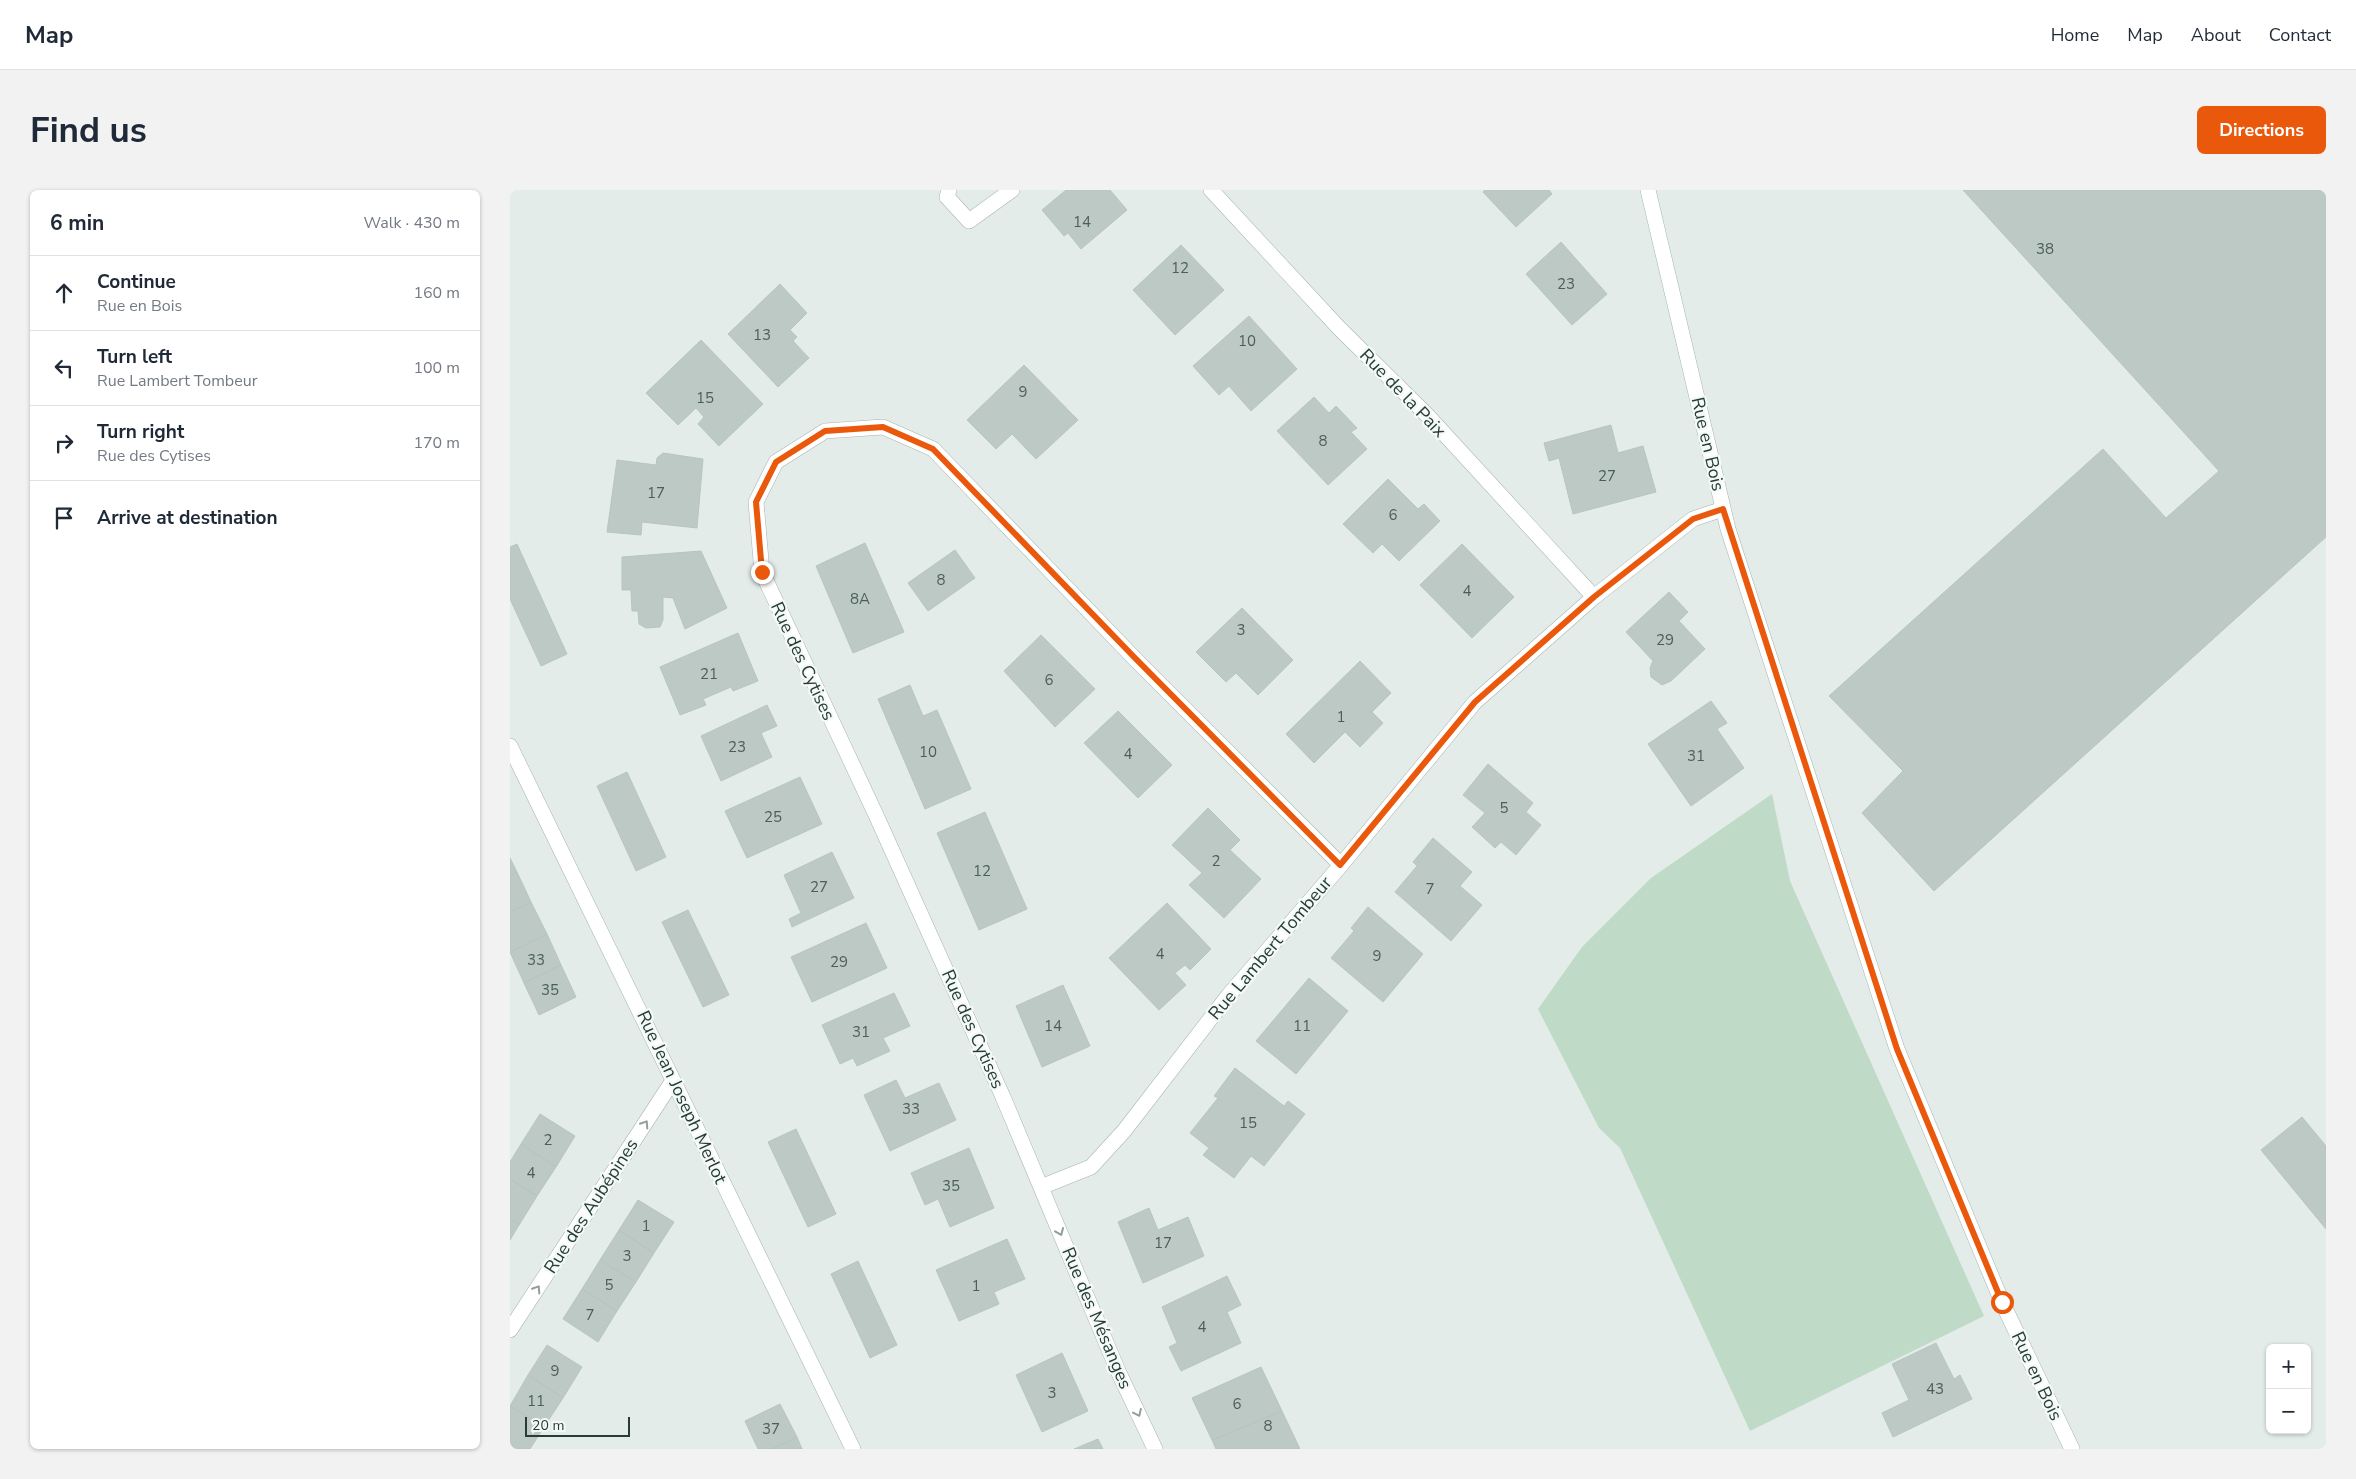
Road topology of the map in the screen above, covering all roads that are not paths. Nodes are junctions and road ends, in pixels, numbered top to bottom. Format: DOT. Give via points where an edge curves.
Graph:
graph roads {
  1 [pos="949,190"];
  2 [pos="1012,190"];
  3 [pos="1211,190"];
  4 [pos="1648,190"];
  5 [pos="1723,509"];
  6 [pos="1594,597"];
  7 [pos="510,746"];
  8 [pos="1340,865"];
  9 [pos="672,1082"];
  10 [pos="1041,1187"];
  11 [pos="510,1330"];
  12 [pos="853,1449"];
  13 [pos="1155,1449"];
  14 [pos="2072,1449"];
  1 -- 2 [label="street" via="947,198 969,221"];
  3 -- 6 [label="street, Rue de la Paix" via="1340,328 1427,415"];
  4 -- 5 [label="street, Rue en Bois"];
  5 -- 6 [label="street, Rue Lambert Tombeur" via="1693,519"];
  5 -- 14 [label="street, Rue en Bois" via="1897,1049 2002,1302"];
  6 -- 8 [label="street, Rue Lambert Tombeur" via="1475,702"];
  7 -- 9 [label="street, Rue Jean Joseph Merlot" via="634,996"];
  8 -- 10 [label="street, Rue Lambert Tombeur" via="1228,996 1124,1131 1090,1168"];
  8 -- 10 [label="street, Rue des Cytises" via="933,449 883,427 825,431 776,462 756,502 762,572 876,814"];
  11 -- 9 [label="street, Rue des Aubépines, one-way"];
  9 -- 12 [label="street, Rue Jean Joseph Merlot"];
  10 -- 13 [label="street, Rue des Mésanges, one-way" via="1118,1371"];
}
